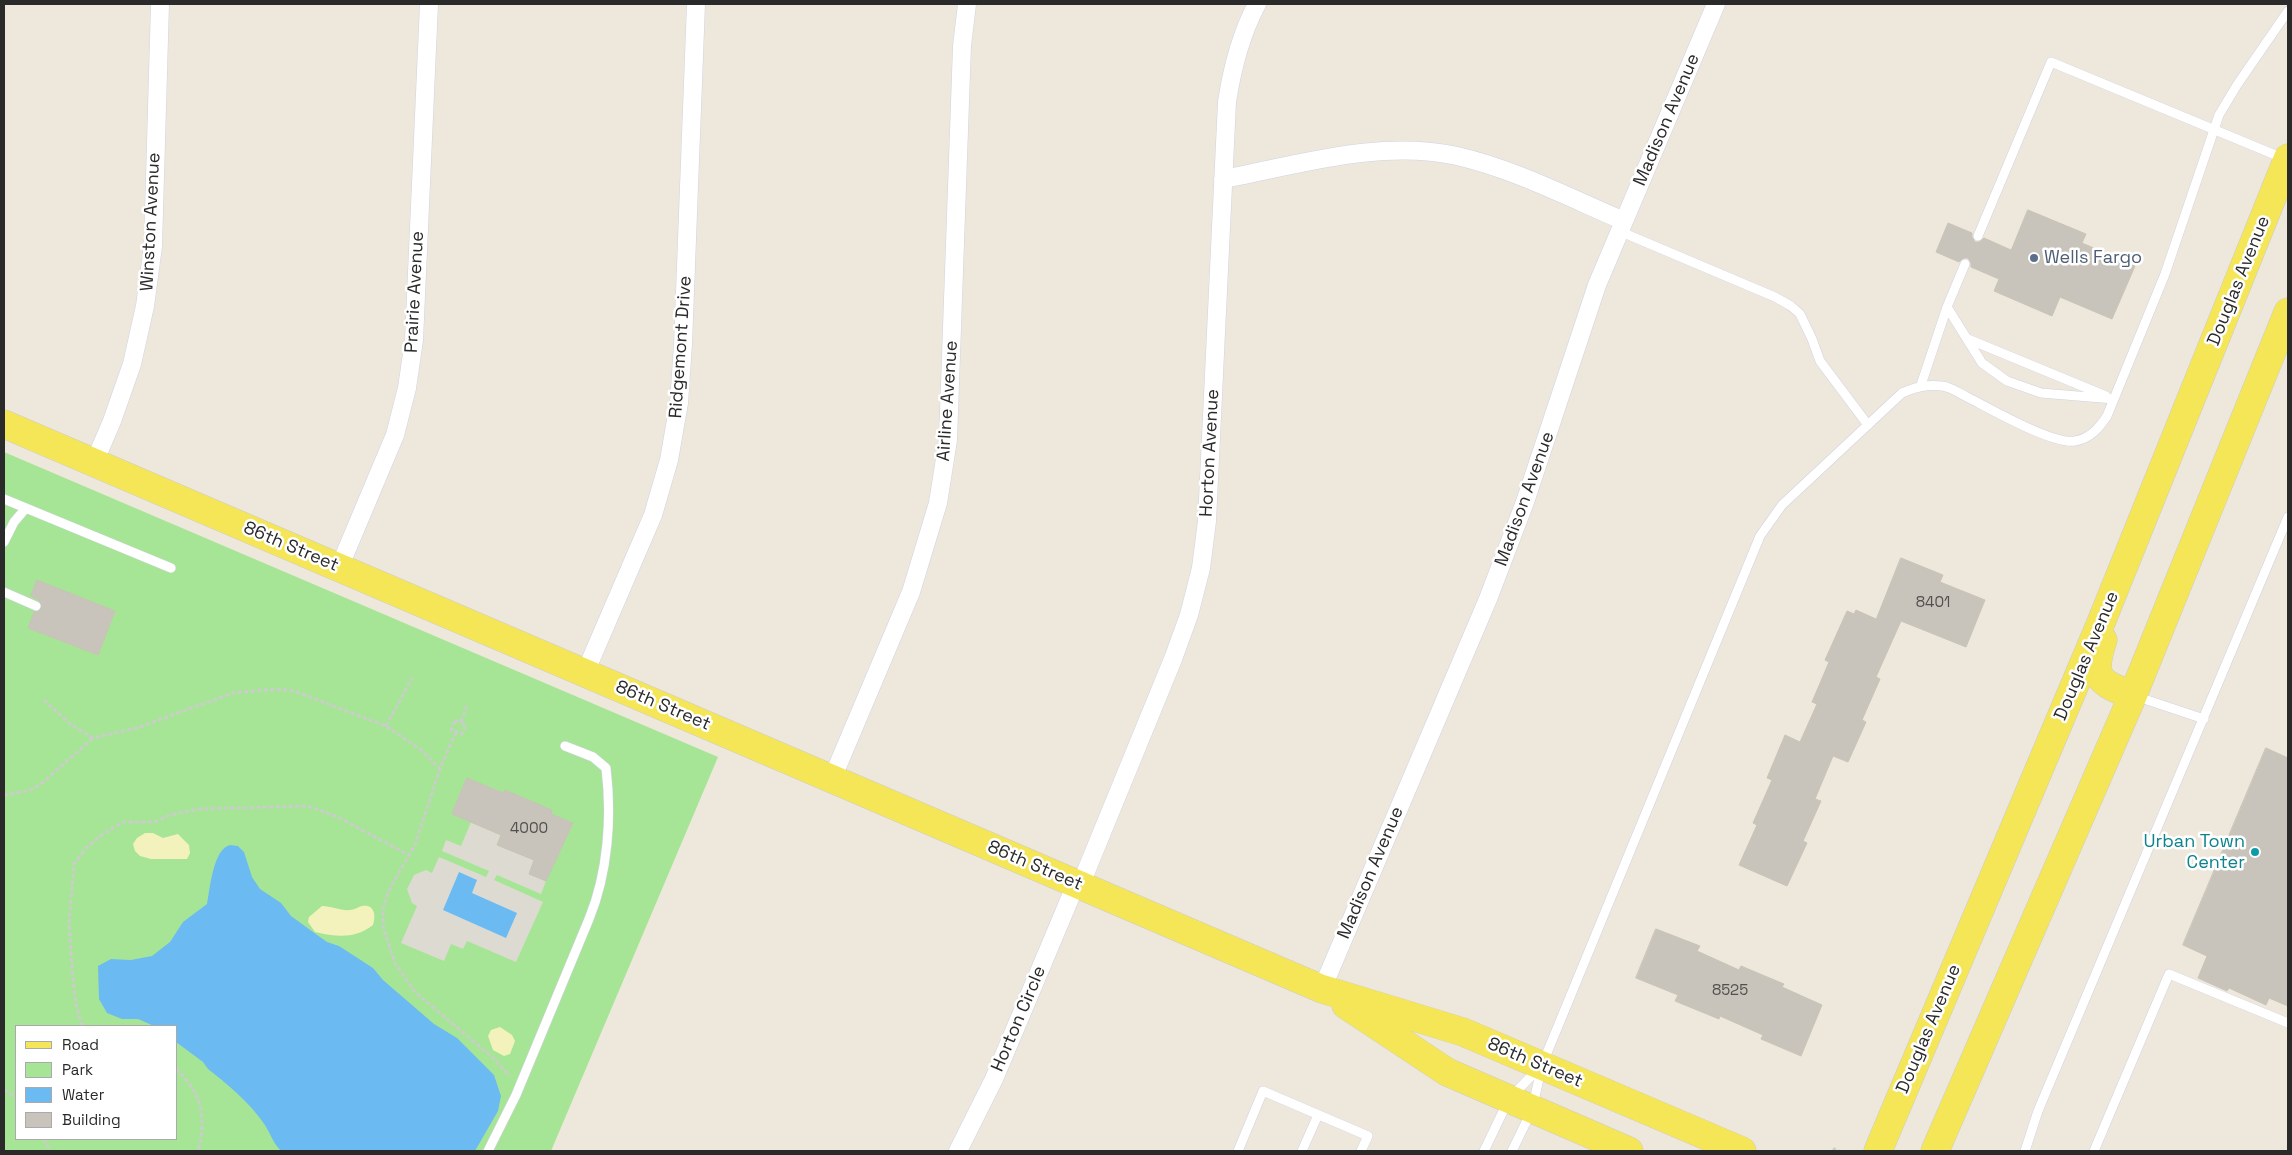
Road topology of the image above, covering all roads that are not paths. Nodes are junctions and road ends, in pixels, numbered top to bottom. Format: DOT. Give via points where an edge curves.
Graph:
graph roads {
  1 [pos="160,4"];
  2 [pos="429,4"];
  3 [pos="696,4"];
  4 [pos="967,4"];
  5 [pos="1257,4"];
  6 [pos="1716,4"];
  7 [pos="2288,11"];
  8 [pos="2213,131"];
  9 [pos="2288,160"];
  10 [pos="1223,180"];
  11 [pos="1622,226"];
  12 [pos="1978,236"];
  13 [pos="1965,264"];
  14 [pos="1947,308"];
  15 [pos="2288,312"];
  16 [pos="1968,339"];
  17 [pos="1921,385"];
  18 [pos="2114,399"];
  19 [pos="4,424"];
  20 [pos="1868,425"];
  21 [pos="94,463"];
  22 [pos="4,499"];
  23 [pos="26,508"];
  24 [pos="2288,517"];
  25 [pos="4,542"];
  26 [pos="2133,544"];
  27 [pos="171,568"];
  28 [pos="339,568"];
  29 [pos="4,592"];
  30 [pos="36,606"];
  31 [pos="585,673"];
  32 [pos="2133,694"];
  33 [pos="2204,719"];
  34 [pos="565,746"];
  35 [pos="832,779"];
  36 [pos="1078,885"];
  37 [pos="1322,989"];
  38 [pos="2288,1023"];
  39 [pos="1542,1066"];
  40 [pos="1520,1105"];
  41 [pos="1318,1115"];
  42 [pos="488,1151"];
  43 [pos="958,1151"];
  44 [pos="1238,1151"];
  45 [pos="1302,1151"];
  46 [pos="1361,1151"];
  47 [pos="1484,1151"];
  48 [pos="1512,1151"];
  49 [pos="1629,1151"];
  50 [pos="1742,1151"];
  51 [pos="1878,1151"];
  52 [pos="1935,1151"];
  53 [pos="2025,1151"];
  54 [pos="2094,1151"];
  1 -- 21 [label="street, Winston Avenue" via="153,246 145,306 132,364"];
  2 -- 28 [label="street, Prairie Avenue" via="414,340 407,388 395,435"];
  3 -- 31 [label="street, Ridgemont Drive" via="679,404 669,460 653,515"];
  4 -- 35 [label="street, Airline Avenue" via="962,46 948,440 938,503 911,592"];
  5 -- 10 [label="street, Horton Avenue" via="1232,72"];
  6 -- 11 [label="street, Madison Avenue"];
  7 -- 8 [label="lane" via="2238,85"];
  8 -- 9 [label="lane"];
  8 -- 12 [label="lane" via="2051,62"];
  8 -- 18 [label="lane" via="2165,274"];
  9 -- 26 [label="main road, Douglas Avenue"];
  10 -- 11 [label="street" via="1368,152 1428,152 1457,156 1512,174"];
  10 -- 36 [label="street, Horton Avenue" via="1207,521 1201,568 1173,660"];
  11 -- 20 [label="lane" via="1791,306 1800,314 1820,361"];
  11 -- 37 [label="street, Madison Avenue" via="1597,285 1525,502 1488,599"];
  13 -- 14 [label="lane"];
  14 -- 16 [label="lane"];
  14 -- 17 [label="lane"];
  15 -- 32 [label="main road"];
  16 -- 18 [label="lane"];
  16 -- 18 [label="lane" via="1982,364 2023,388 2041,393"];
  17 -- 18 [label="lane" via="1945,386 2062,441 2074,441 2098,430"];
  17 -- 20 [label="lane" via="1902,393"];
  19 -- 21 [label="main road, 86th Street"];
  20 -- 39 [label="lane" via="1782,505 1751,552"];
  21 -- 28 [label="main road, 86th Street"];
  22 -- 23 [label="lane"];
  23 -- 25 [label="lane"];
  23 -- 27 [label="lane"];
  24 -- 33 [label="lane"];
  26 -- 32 [label="main road" via="2131,568 2096,659 2097,674 2109,686"];
  26 -- 51 [label="main road, Douglas Avenue"];
  28 -- 31 [label="main road, 86th Street"];
  29 -- 30 [label="lane"];
  31 -- 35 [label="main road, 86th Street"];
  32 -- 33 [label="lane"];
  32 -- 52 [label="main road"];
  33 -- 53 [label="lane" via="2038,1112"];
  34 -- 42 [label="lane" via="593,757 606,768 610,795 606,854 594,907 516,1095"];
  35 -- 36 [label="main road, 86th Street"];
  36 -- 37 [label="main road, 86th Street"];
  36 -- 43 [label="street, Horton Circle" via="994,1079"];
  37 -- 39 [label="main road, 86th Street" via="1462,1032"];
  37 -- 40 [label="main road, 86th Street" via="1447,1072"];
  38 -- 54 [label="lane" via="2169,974"];
  39 -- 40 [label="lane"];
  39 -- 40 [label="lane"];
  39 -- 50 [label="main road, 86th Street"];
  40 -- 47 [label="lane"];
  40 -- 48 [label="lane"];
  40 -- 49 [label="main road, 86th Street"];
  41 -- 44 [label="lane" via="1263,1092"];
  41 -- 45 [label="lane"];
  41 -- 46 [label="lane" via="1368,1136"];
}
